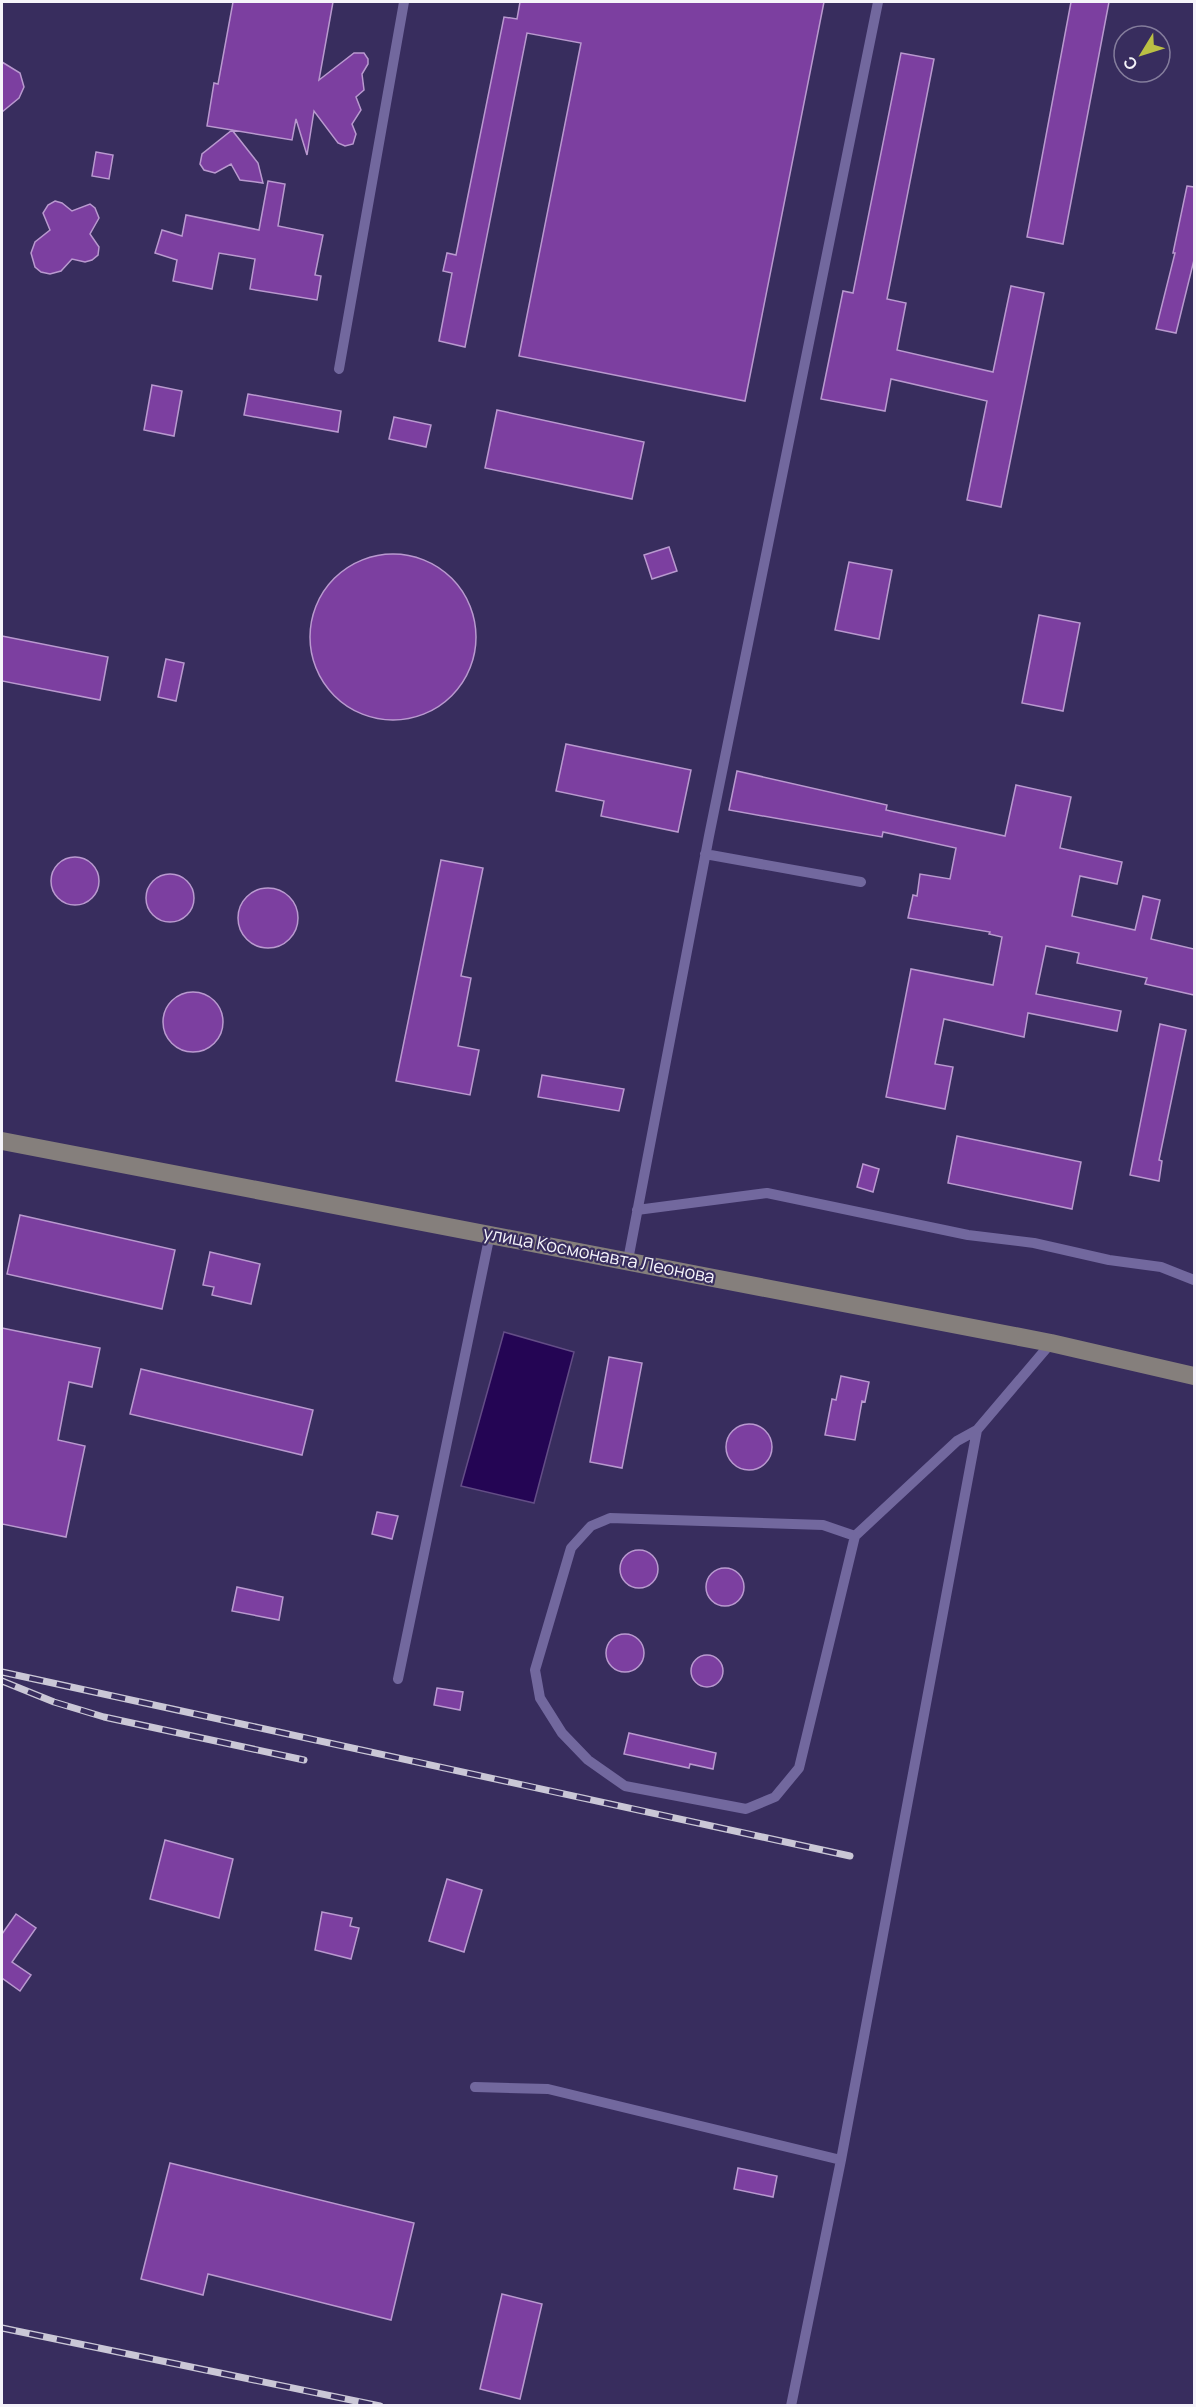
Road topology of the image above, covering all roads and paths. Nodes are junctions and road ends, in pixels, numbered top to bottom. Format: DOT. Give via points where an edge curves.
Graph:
graph roads {
  1 [pos="404,2"];
  2 [pos="878,2"];
  3 [pos="339,369"];
  4 [pos="705,854"];
  5 [pos="861,882"];
  6 [pos="2,1142"];
  7 [pos="637,1210"];
  8 [pos="490,1234"];
  9 [pos="628,1260"];
  10 [pos="1194,1280"];
  11 [pos="1051,1343"];
  12 [pos="1194,1376"];
  13 [pos="977,1430"];
  14 [pos="855,1536"];
  15 [pos="398,1679"];
  16 [pos="475,2087"];
  17 [pos="842,2160"];
  18 [pos="791,2406"];
  1 -- 3 [label="lane"];
  2 -- 4 [label="lane"];
  4 -- 5 [label="lane"];
  4 -- 7 [label="lane"];
  6 -- 8 [label="street, улица Космонавта Леонова"];
  7 -- 9 [label="lane"];
  7 -- 10 [label="lane" via="767,1193 968,1235 1161,1267"];
  8 -- 9 [label="street, улица Космонавта Леонова"];
  8 -- 15 [label="lane"];
  9 -- 11 [label="street, улица Космонавта Леонова"];
  11 -- 12 [label="street, улица Космонавта Леонова"];
  11 -- 13 [label="lane"];
  13 -- 14 [label="lane" via="957,1441"];
  13 -- 17 [label="lane"];
  14 -- 14 [label="lane" via="823,1525 610,1518 591,1526 571,1548 535,1670 540,1698 562,1733 588,1760 625,1786 746,1809 775,1797 799,1768"];
  16 -- 17 [label="lane" via="548,2090"];
  17 -- 18 [label="lane"];
}
